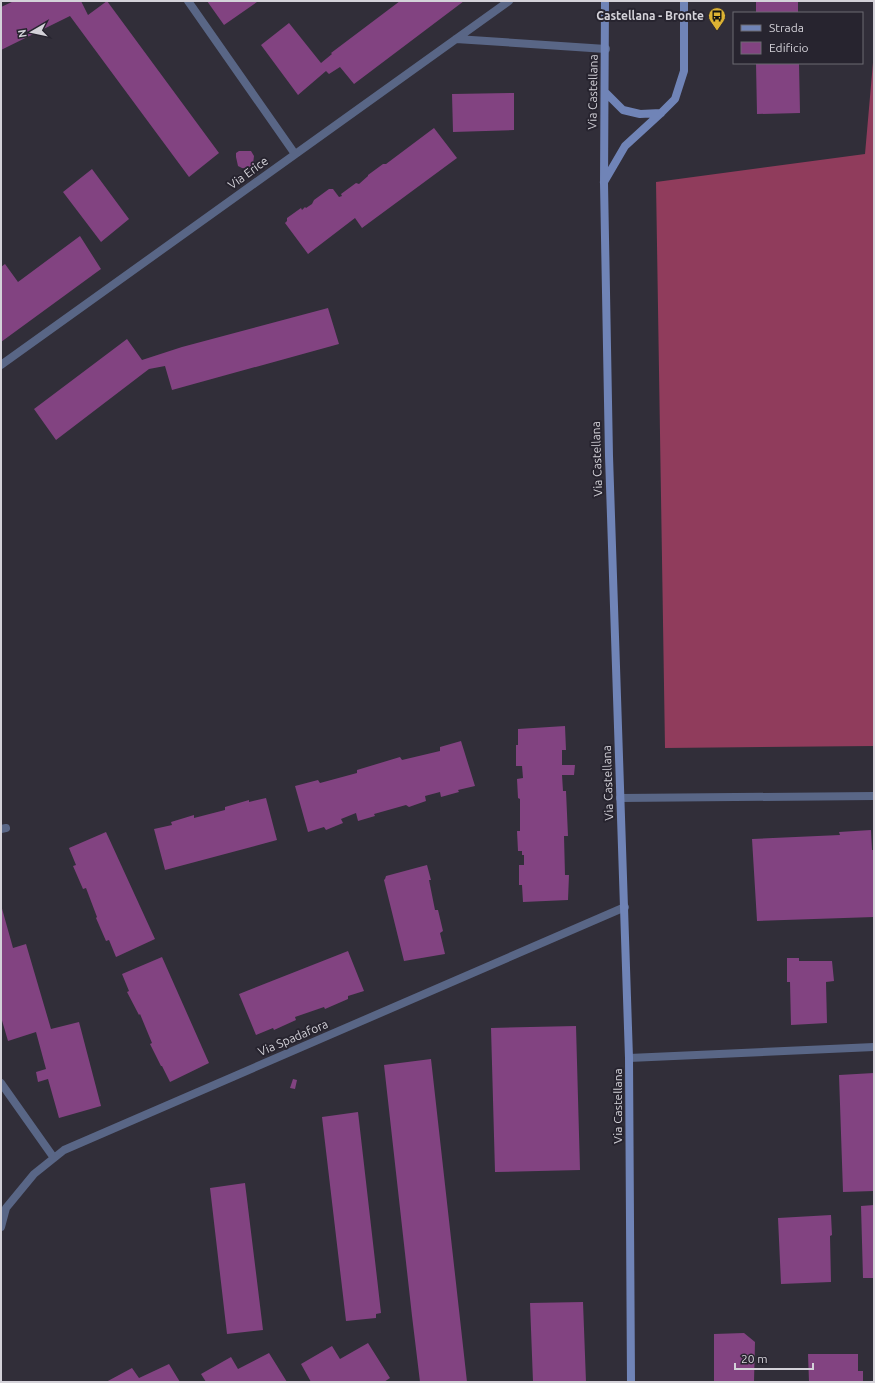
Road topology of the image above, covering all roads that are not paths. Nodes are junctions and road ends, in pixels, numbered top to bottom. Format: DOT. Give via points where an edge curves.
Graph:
graph roads {
  1 [pos="188,1"];
  2 [pos="509,1"];
  3 [pos="605,1"];
  4 [pos="684,1"];
  5 [pos="456,39"];
  6 [pos="606,49"];
  7 [pos="605,92"];
  8 [pos="662,113"];
  9 [pos="295,154"];
  10 [pos="604,183"];
  11 [pos="1,365"];
  12 [pos="874,796"];
  13 [pos="620,798"];
  14 [pos="624,907"];
  15 [pos="874,1047"];
  16 [pos="630,1058"];
  17 [pos="1,1083"];
  18 [pos="54,1158"];
  19 [pos="1,1227"];
  20 [pos="631,1382"];
  1 -- 9 [label="street"];
  2 -- 5 [label="street, Via Erice"];
  3 -- 6 [label="main road, Via Castellana"];
  4 -- 8 [label="main road" via="684,71 675,98"];
  5 -- 6 [label="street"];
  5 -- 9 [label="street, Via Erice"];
  6 -- 7 [label="main road, Via Castellana"];
  7 -- 8 [label="main road" via="623,110 640,114"];
  7 -- 10 [label="main road, Via Castellana"];
  8 -- 10 [label="main road" via="625,146"];
  9 -- 11 [label="street, Via Erice"];
  10 -- 13 [label="main road, Via Castellana" via="609,464"];
  12 -- 13 [label="street"];
  13 -- 14 [label="main road, Via Castellana"];
  14 -- 16 [label="main road, Via Castellana"];
  14 -- 18 [label="street, Via Spadafora" via="64,1150"];
  15 -- 16 [label="street"];
  16 -- 20 [label="main road, Via Castellana"];
  17 -- 18 [label="street"];
  18 -- 19 [label="street, Via Spadafora" via="34,1174 6,1208"];
}
